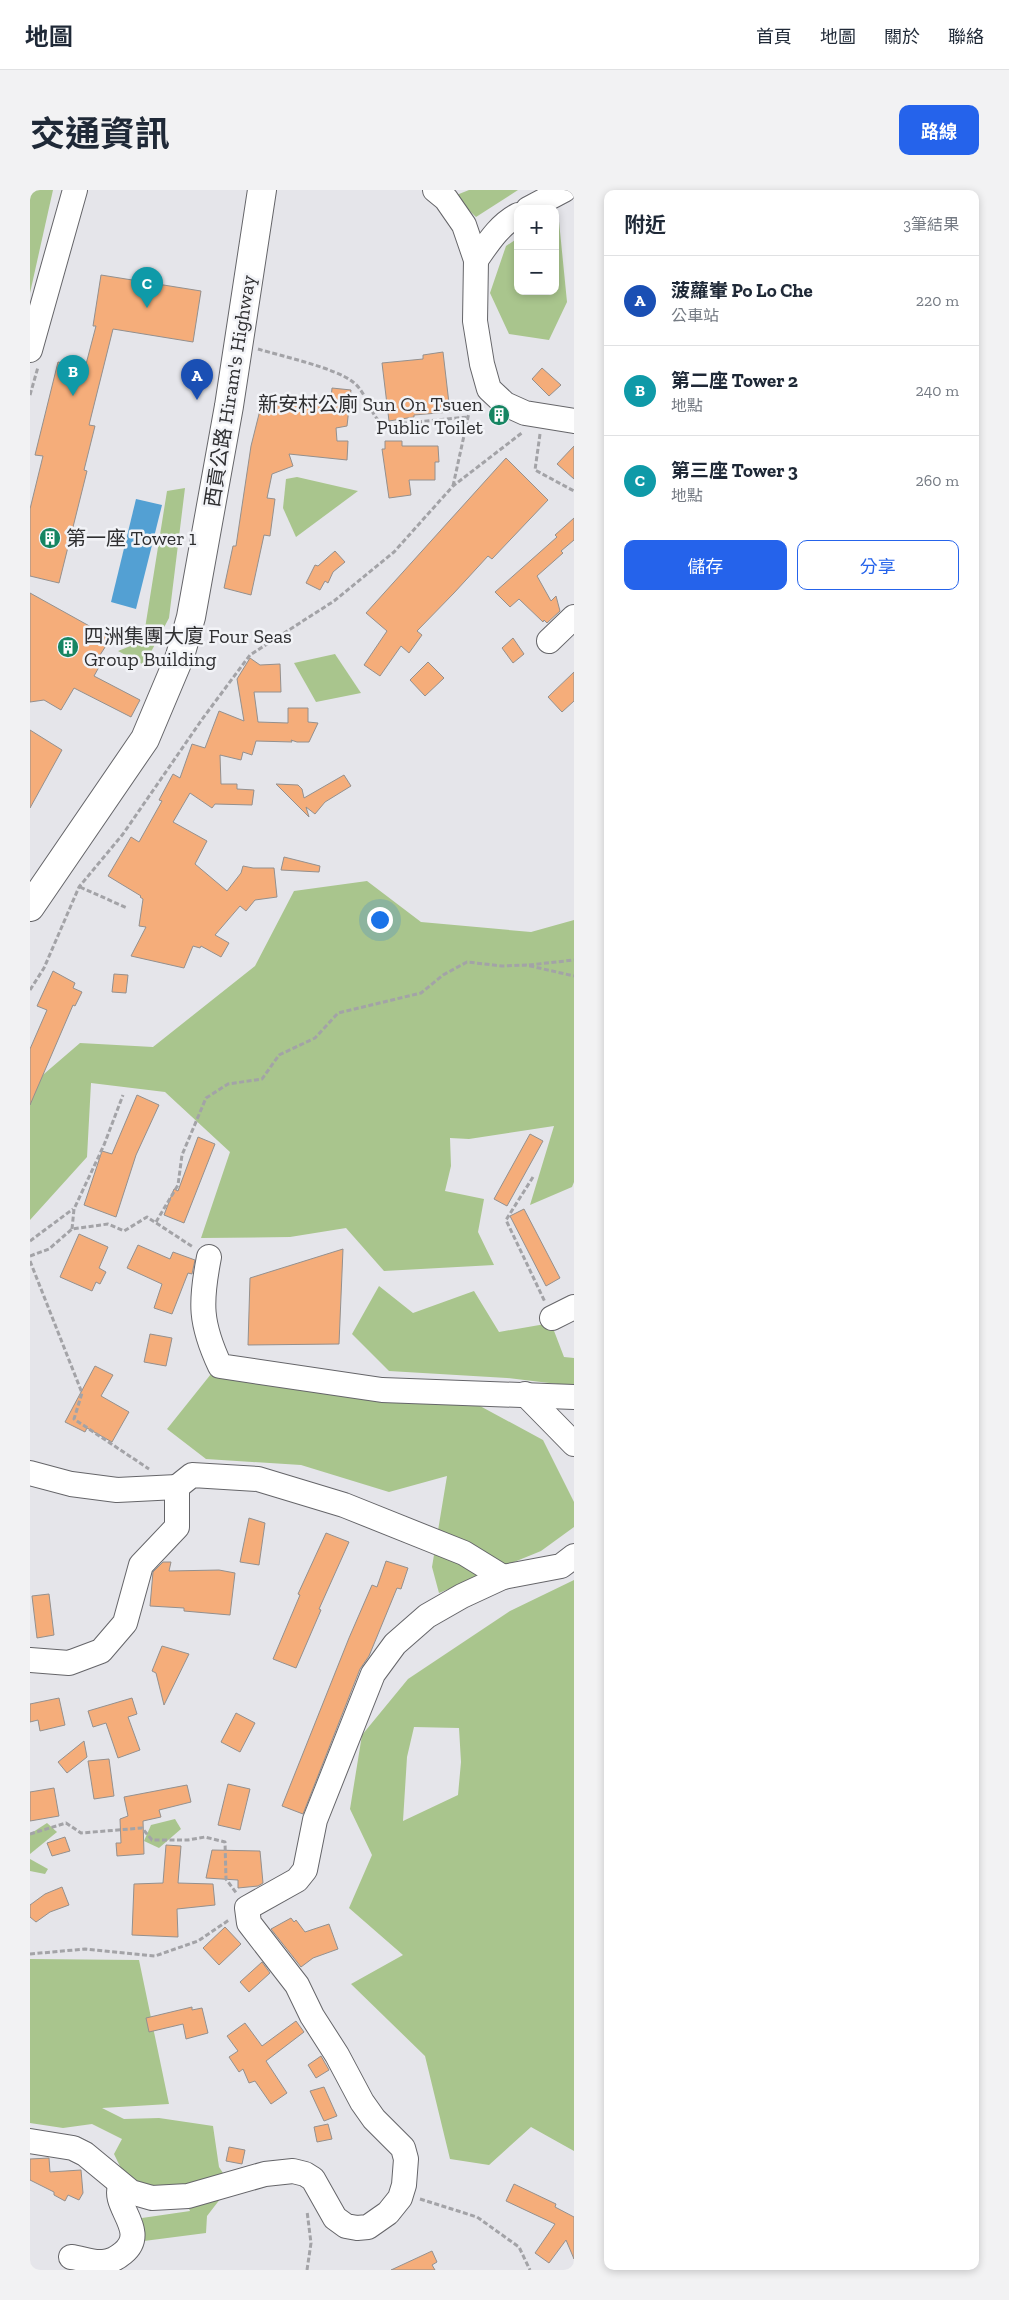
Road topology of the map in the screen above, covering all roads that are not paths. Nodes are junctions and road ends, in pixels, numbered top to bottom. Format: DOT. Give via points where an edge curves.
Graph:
graph roads {
  1 [pos="75,190"];
  2 [pos="262,190"];
  3 [pos="435,190"];
  4 [pos="564,190"];
  5 [pos="536,205"];
  6 [pos="514,216"];
  7 [pos="476,260"];
  8 [pos="30,350"];
  9 [pos="574,421"];
  10 [pos="574,617"];
  11 [pos="549,641"];
  12 [pos="30,907"];
  13 [pos="208,1257"];
  14 [pos="574,1307"];
  15 [pos="552,1318"];
  16 [pos="525,1394"];
  17 [pos="574,1397"];
  18 [pos="574,1444"];
  19 [pos="30,1473"];
  20 [pos="177,1487"];
  21 [pos="574,1556"];
  22 [pos="503,1577"];
  23 [pos="30,1660"];
  24 [pos="30,2141"];
  25 [pos="121,2185"];
  26 [pos="71,2257"];
  1 -- 8 [label="street"];
  2 -- 12 [label="main road, 西貢公路 Hiram's Highway" via="191,617 170,683 145,739"];
  3 -- 7 [label="street" via="446,199 464,225"];
  4 -- 5 [label="street"];
  6 -- 7 [label="street" via="496,232"];
  7 -- 9 [label="street" via="475,321 489,389 505,404 525,413"];
  10 -- 11 [label="street"];
  13 -- 16 [label="street" via="202,1306 205,1330 220,1366 382,1390"];
  14 -- 15 [label="street"];
  16 -- 17 [label="street"];
  16 -- 18 [label="street"];
  19 -- 20 [label="street" via="71,1484 117,1490"];
  20 -- 22 [label="street" via="192,1475 258,1478 344,1505 464,1553"];
  20 -- 23 [label="street" via="177,1527 141,1565 125,1623 101,1651 68,1664"];
  21 -- 22 [label="street" via="561,1566"];
  22 -- 25 [label="street" via="428,1616 395,1644 373,1674 315,1820 305,1870 297,1880 247,1908 249,1923 297,1984 362,2102 374,2120 403,2148 405,2178 400,2198 384,2218 368,2227 356,2228 338,2221 315,2182 300,2172 265,2174 170,2199 143,2196"];
  24 -- 25 [label="street" via="73,2148 99,2163"];
  25 -- 26 [label="street" via="118,2192 132,2236 129,2246 120,2255 104,2262"];
}
